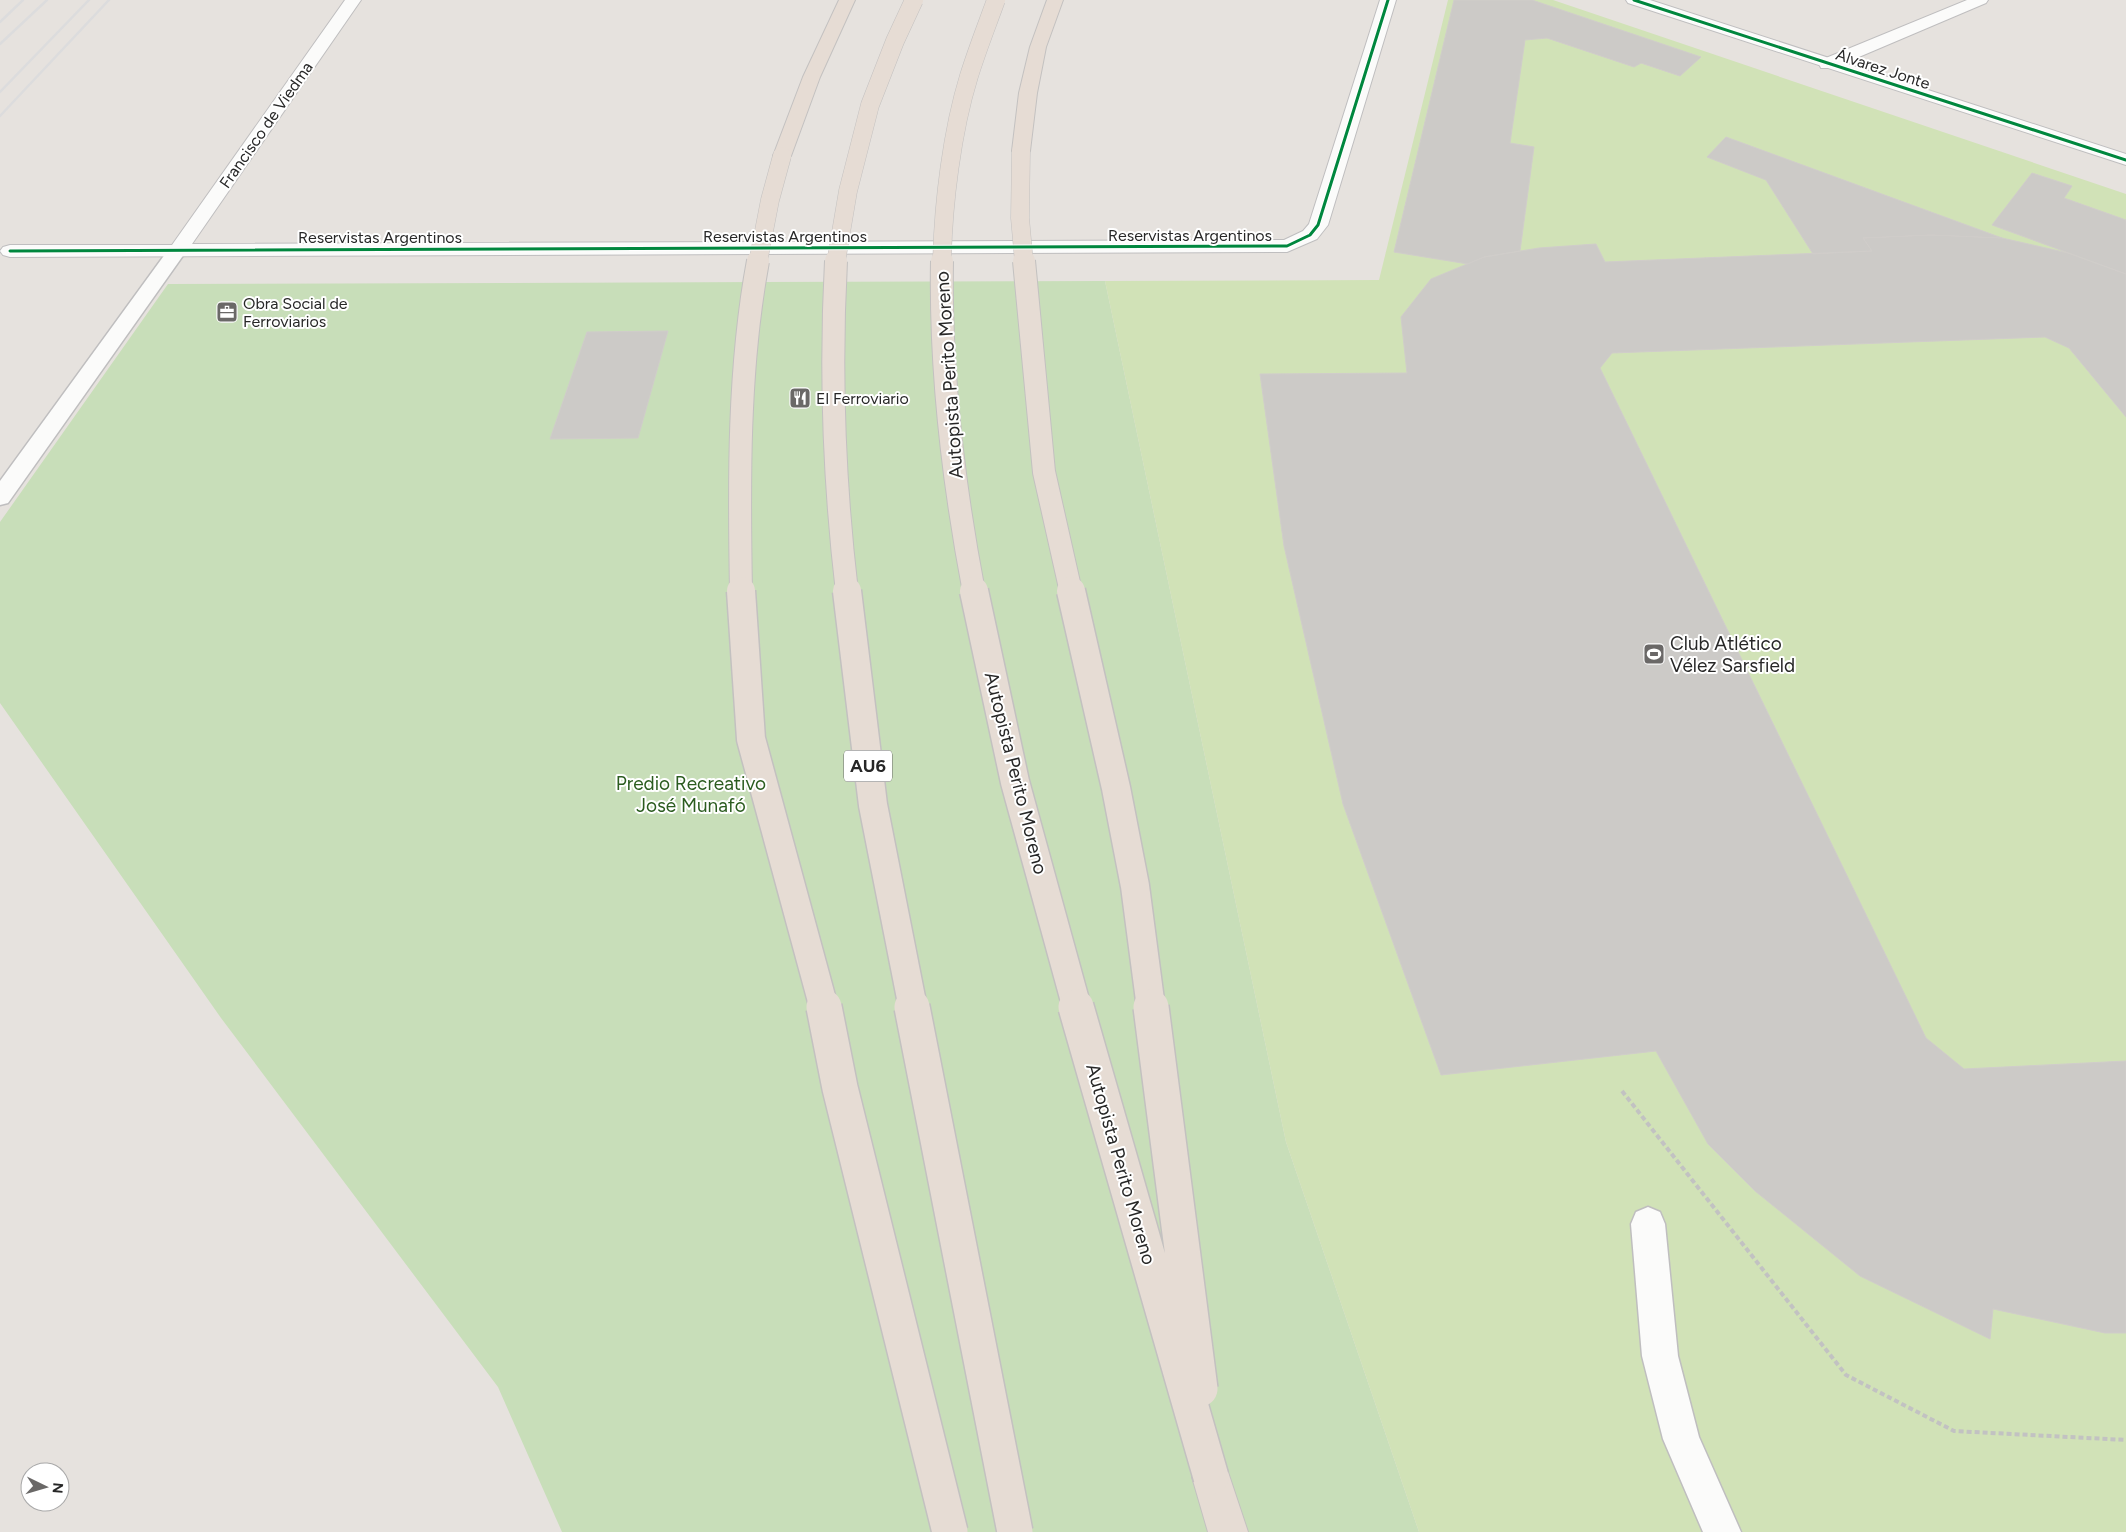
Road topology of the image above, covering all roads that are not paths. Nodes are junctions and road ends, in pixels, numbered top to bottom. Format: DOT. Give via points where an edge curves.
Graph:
graph roads {
  1 [pos="353,0"];
  2 [pos="847,0"];
  3 [pos="914,0"];
  4 [pos="996,0"];
  5 [pos="1055,0"];
  6 [pos="1388,0"];
  7 [pos="1634,0"];
  8 [pos="1980,0"];
  9 [pos="1827,64"];
  10 [pos="2126,160"];
  11 [pos="178,250"];
  12 [pos="10,251"];
  13 [pos="0,498"];
  14 [pos="1648,1224"];
  15 [pos="1211,1477"];
  16 [pos="950,1532"];
  17 [pos="1014,1532"];
  18 [pos="1228,1532"];
  19 [pos="1722,1532"];
  1 -- 11 [label="street, Francisco de Viedma"];
  2 -- 16 [label="highway, bridge" via="816,61 798,107 770,200 754,284 739,494 741,602 751,739 820,994 840,1088"];
  3 -- 17 [label="highway, AU6, bridge" via="870,105 848,191 836,259 832,334 840,530 873,805"];
  4 -- 15 [label="highway, Autopista Perito Moreno, bridge" via="966,80 954,131 945,196 940,278 952,461 963,535 1023,812 1098,1087"];
  5 -- 15 [label="highway, bridge" via="1038,47 1021,151 1020,218 1044,472 1136,886"];
  6 -- 11 [label="street, Reservistas Argentinos" via="1318,224 1310,235 1287,246"];
  7 -- 9 [label="street, Álvarez Jonte"];
  8 -- 9 [label="street"];
  9 -- 10 [label="street, Álvarez Jonte"];
  11 -- 12 [label="street, Reservistas Argentinos"];
  11 -- 13 [label="lane"];
  14 -- 19 [label="lane" via="1660,1356 1681,1439"];
  15 -- 18 [label="highway, Autopista Perito Moreno"];
}
